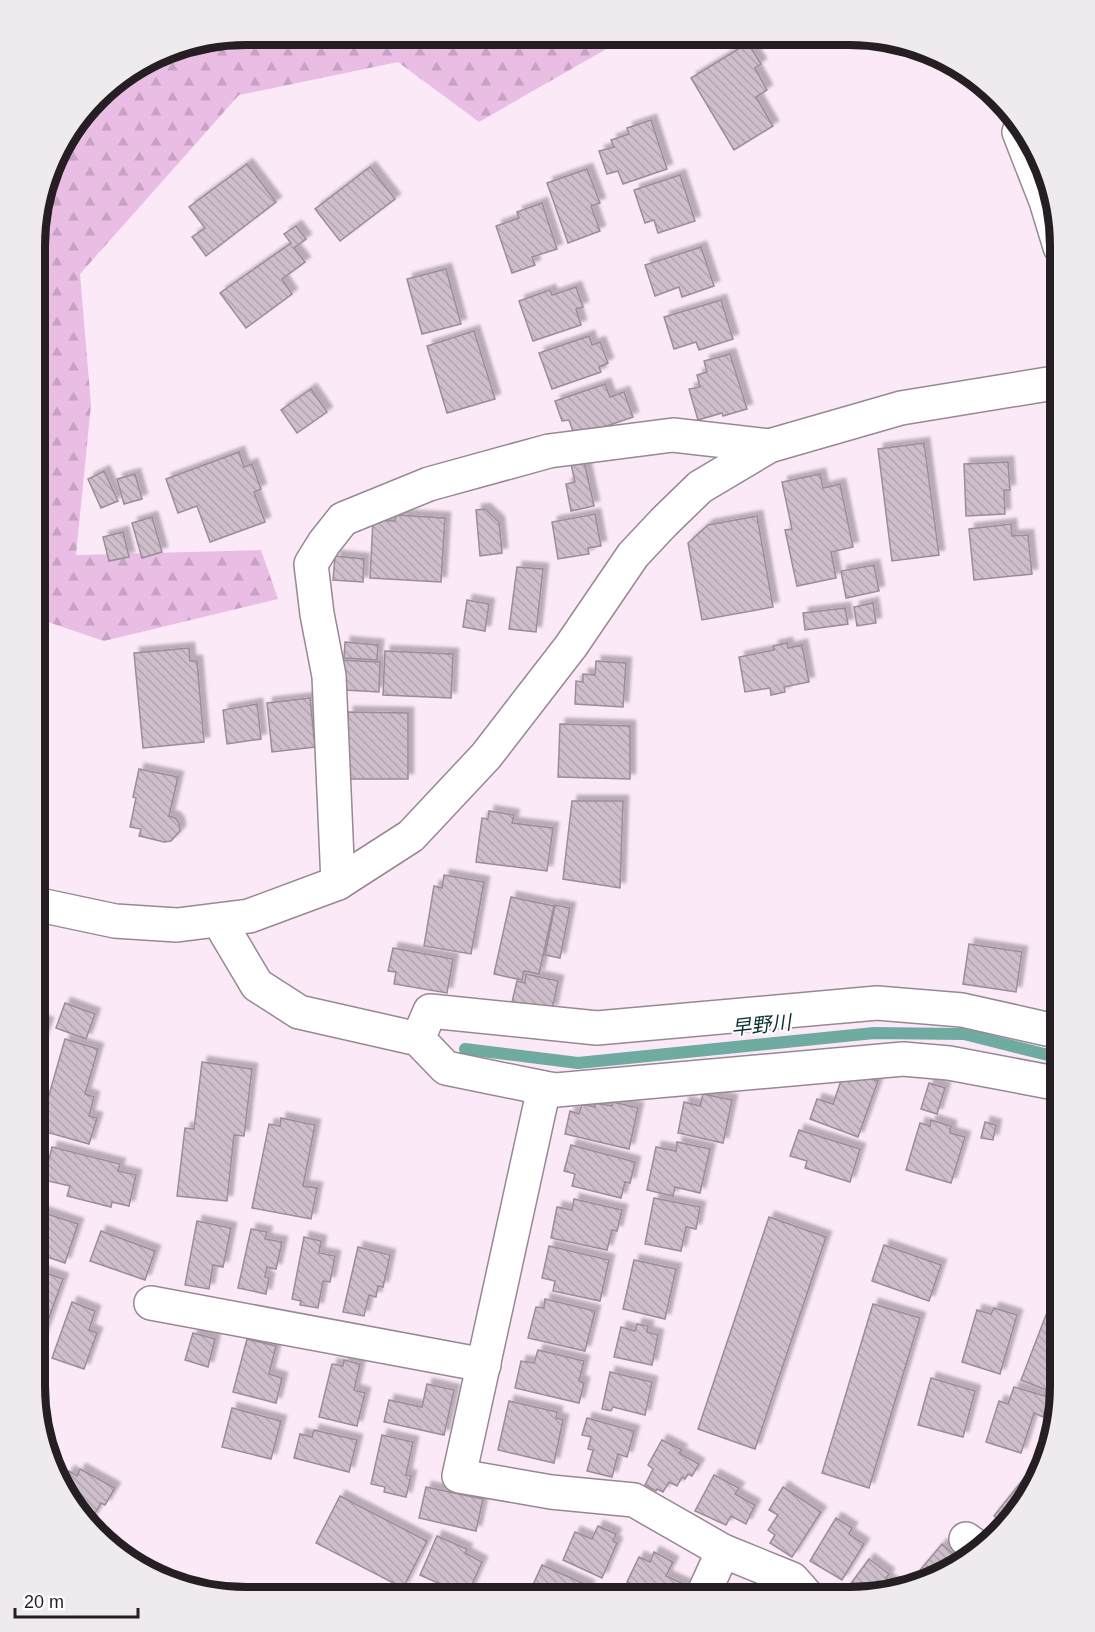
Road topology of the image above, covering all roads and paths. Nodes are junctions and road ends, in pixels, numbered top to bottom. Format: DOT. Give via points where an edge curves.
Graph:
graph roads {
  1 [pos="1029,157"];
  2 [pos="1041,188"];
  3 [pos="1050,384"];
  4 [pos="769,446"];
  5 [pos="338,883"];
  6 [pos="45,906"];
  7 [pos="219,921"];
  8 [pos="1050,1030"];
  9 [pos="418,1039"];
  10 [pos="1050,1082"];
  11 [pos="544,1088"];
  12 [pos="151,1303"];
  13 [pos="484,1365"];
  14 [pos="723,1551"];
  15 [pos="707,1587"];
  16 [pos="799,1587"];
  1 -- 2 [label="street"];
  3 -- 4 [label="street" via="901,408"];
  4 -- 5 [label="street" via="700,487 664,522 633,555 571,646 486,756 411,836"];
  4 -- 5 [label="street" via="673,435 549,451 429,484 343,519 311,564 329,676"];
  5 -- 7 [label="street" via="249,916"];
  6 -- 7 [label="street" via="115,921 177,926"];
  7 -- 9 [label="street" via="257,985 299,1012"];
  8 -- 9 [label="street" via="962,1010 877,1003 597,1028 430,1011"];
  9 -- 11 [label="street" via="446,1068"];
  10 -- 11 [label="street" via="949,1063 903,1059"];
  11 -- 13 [label="street"];
  12 -- 13 [label="street"];
  13 -- 14 [label="street" via="459,1476 551,1492 634,1500"];
  14 -- 15 [label="street"];
  14 -- 16 [label="street" via="792,1579"];
}
